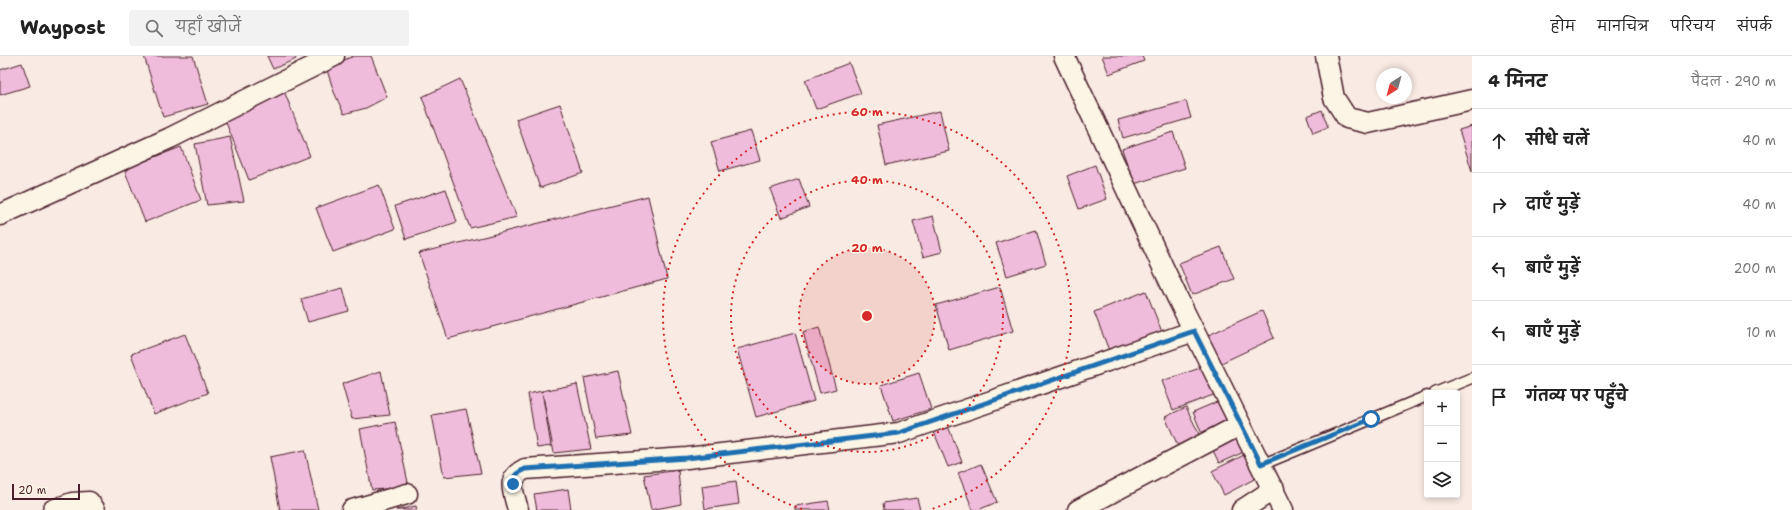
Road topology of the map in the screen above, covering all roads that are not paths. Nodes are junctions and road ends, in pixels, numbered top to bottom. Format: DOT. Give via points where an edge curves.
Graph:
graph roads {
  1 [pos="334,56"];
  2 [pos="1064,56"];
  3 [pos="1326,56"];
  4 [pos="1472,100"];
  5 [pos="0,215"];
  6 [pos="1194,331"];
  7 [pos="1472,378"];
  8 [pos="1442,390"];
  9 [pos="1424,397"];
  10 [pos="1240,425"];
  11 [pos="1261,464"];
  12 [pos="1274,489"];
  13 [pos="407,494"];
  14 [pos="53,510"];
  15 [pos="95,510"];
  16 [pos="352,510"];
  17 [pos="518,510"];
  18 [pos="1078,510"];
  19 [pos="1242,510"];
  20 [pos="1283,510"];
  1 -- 5 [label="street" via="170,138"];
  2 -- 6 [label="street"];
  3 -- 4 [label="street" via="1334,98 1348,118 1368,123"];
  6 -- 10 [label="street"];
  6 -- 17 [label="street" via="899,433 687,458 525,469 513,478"];
  7 -- 8 [label="lane"];
  9 -- 11 [label="lane"];
  10 -- 11 [label="street"];
  10 -- 18 [label="street"];
  11 -- 12 [label="street"];
  12 -- 19 [label="street"];
  12 -- 20 [label="street"];
  13 -- 16 [label="street"];
  14 -- 15 [label="street" via="72,503 89,502"];
}
